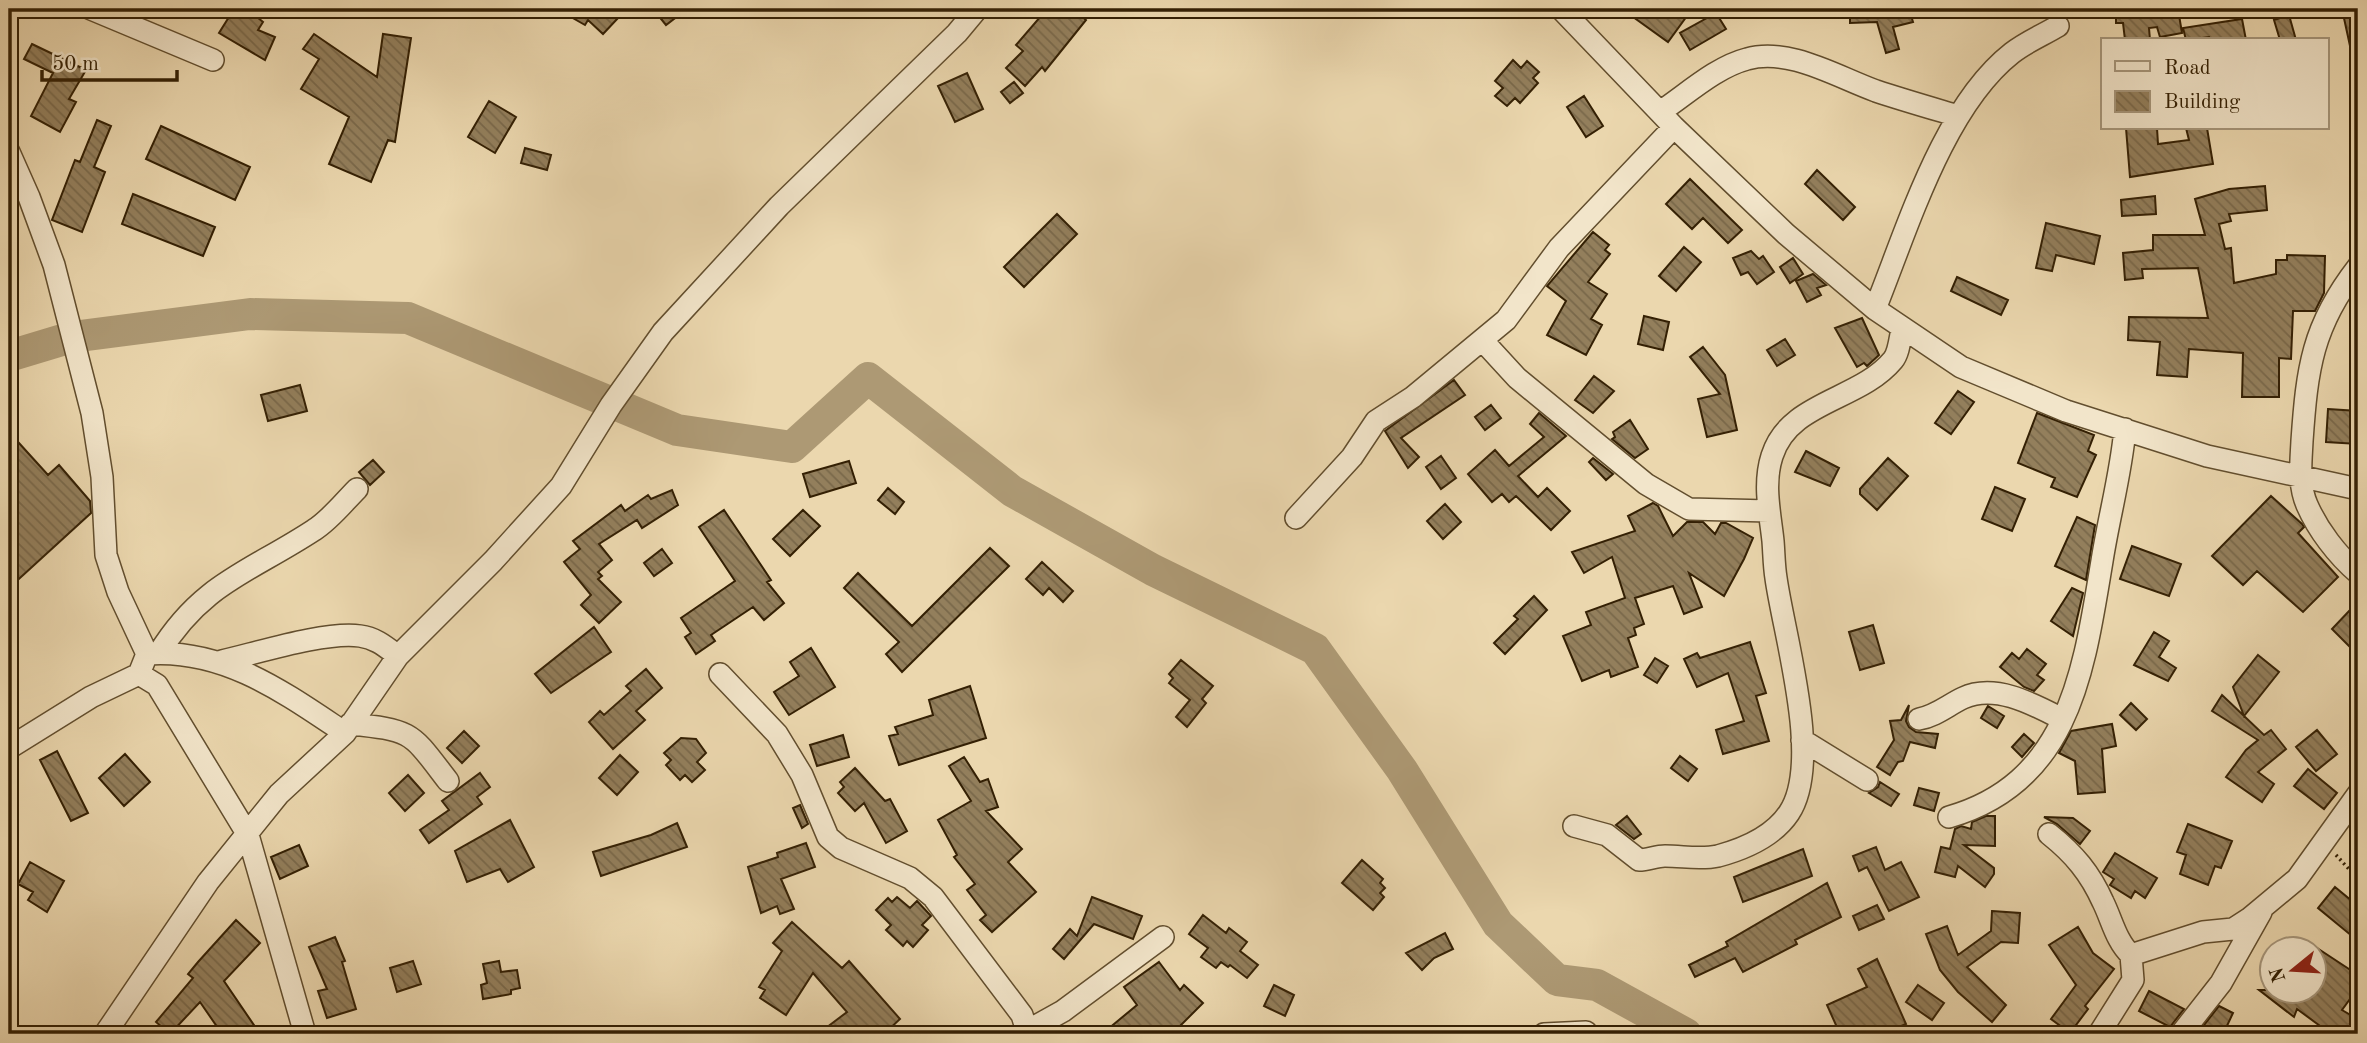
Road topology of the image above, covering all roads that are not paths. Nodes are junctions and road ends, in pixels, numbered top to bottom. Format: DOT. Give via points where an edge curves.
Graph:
graph roads {
  1 [pos="92,9"];
  2 [pos="977,9"];
  3 [pos="1561,9"];
  4 [pos="2059,26"];
  5 [pos="213,60"];
  6 [pos="1958,116"];
  7 [pos="1667,119"];
  8 [pos="9,152"];
  9 [pos="2358,267"];
  10 [pos="1875,309"];
  11 [pos="1902,329"];
  12 [pos="1483,341"];
  13 [pos="2125,429"];
  14 [pos="2300,478"];
  15 [pos="357,489"];
  16 [pos="2358,489"];
  17 [pos="1769,512"];
  18 [pos="1296,518"];
  19 [pos="2358,573"];
  20 [pos="398,656"];
  21 [pos="149,660"];
  22 [pos="222,662"];
  23 [pos="720,674"];
  24 [pos="1919,719"];
  25 [pos="2062,719"];
  26 [pos="348,729"];
  27 [pos="1802,740"];
  28 [pos="9,748"];
  29 [pos="1867,780"];
  30 [pos="448,781"];
  31 [pos="2358,794"];
  32 [pos="1949,817"];
  33 [pos="1574,826"];
  34 [pos="2049,834"];
  35 [pos="248,835"];
  36 [pos="2264,907"];
  37 [pos="1163,937"];
  38 [pos="2131,955"];
  39 [pos="1026,1032"];
  40 [pos="1586,1032"];
  41 [pos="105,1034"];
  42 [pos="305,1034"];
  43 [pos="1544,1034"];
  44 [pos="2099,1034"];
  45 [pos="2181,1034"];
  1 -- 5 [label="street"];
  2 -- 20 [label="street" via="779,206 663,332 561,486 494,561"];
  3 -- 7 [label="street"];
  4 -- 6 [label="street" via="2013,52"];
  6 -- 7 [label="street" via="1771,56 1724,67"];
  6 -- 10 [label="street" via="1908,219"];
  7 -- 10 [label="street" via="1786,234"];
  7 -- 12 [label="street" via="1559,248 1506,320"];
  8 -- 21 [label="street" via="54,265 92,412 102,477 106,555"];
  9 -- 14 [label="street" via="2322,324 2306,377"];
  10 -- 11 [label="street"];
  11 -- 13 [label="street" via="1961,367 2007,388"];
  11 -- 17 [label="street" via="1895,358 1782,433 1767,481"];
  12 -- 17 [label="street" via="1517,378 1646,484 1689,509"];
  12 -- 18 [label="street" via="1376,421 1352,457"];
  13 -- 14 [label="street" via="2207,456"];
  13 -- 25 [label="street" via="2086,651"];
  14 -- 16 [label="street"];
  14 -- 19 [label="street" via="2323,532"];
  15 -- 21 [label="street" via="316,529 245,568 192,607"];
  17 -- 27 [label="street"];
  20 -- 22 [label="street" via="377,640 359,635 298,643"];
  20 -- 26 [label="street"];
  21 -- 22 [label="street"];
  21 -- 28 [label="street"];
  21 -- 35 [label="street" via="157,685"];
  22 -- 26 [label="street"];
  23 -- 39 [label="street" via="777,734 802,775 828,837 841,848 910,878 933,897 1022,1015"];
  24 -- 25 [label="street" via="1987,692"];
  25 -- 32 [label="street" via="2024,778 1985,805"];
  26 -- 30 [label="street" via="409,734"];
  26 -- 35 [label="street" via="279,794"];
  27 -- 29 [label="street"];
  27 -- 33 [label="street" via="1797,793 1790,812 1759,841 1739,849 1700,858 1639,860 1607,835"];
  31 -- 36 [label="street" via="2297,878"];
  34 -- 38 [label="street" via="2085,868"];
  35 -- 41 [label="street" via="169,936"];
  35 -- 42 [label="street"];
  36 -- 38 [label="street" via="2233,929 2203,932"];
  36 -- 45 [label="street" via="2221,984"];
  37 -- 39 [label="street" via="1063,1011"];
  38 -- 44 [label="street" via="2133,980"];
  40 -- 43 [label="street"];
}
